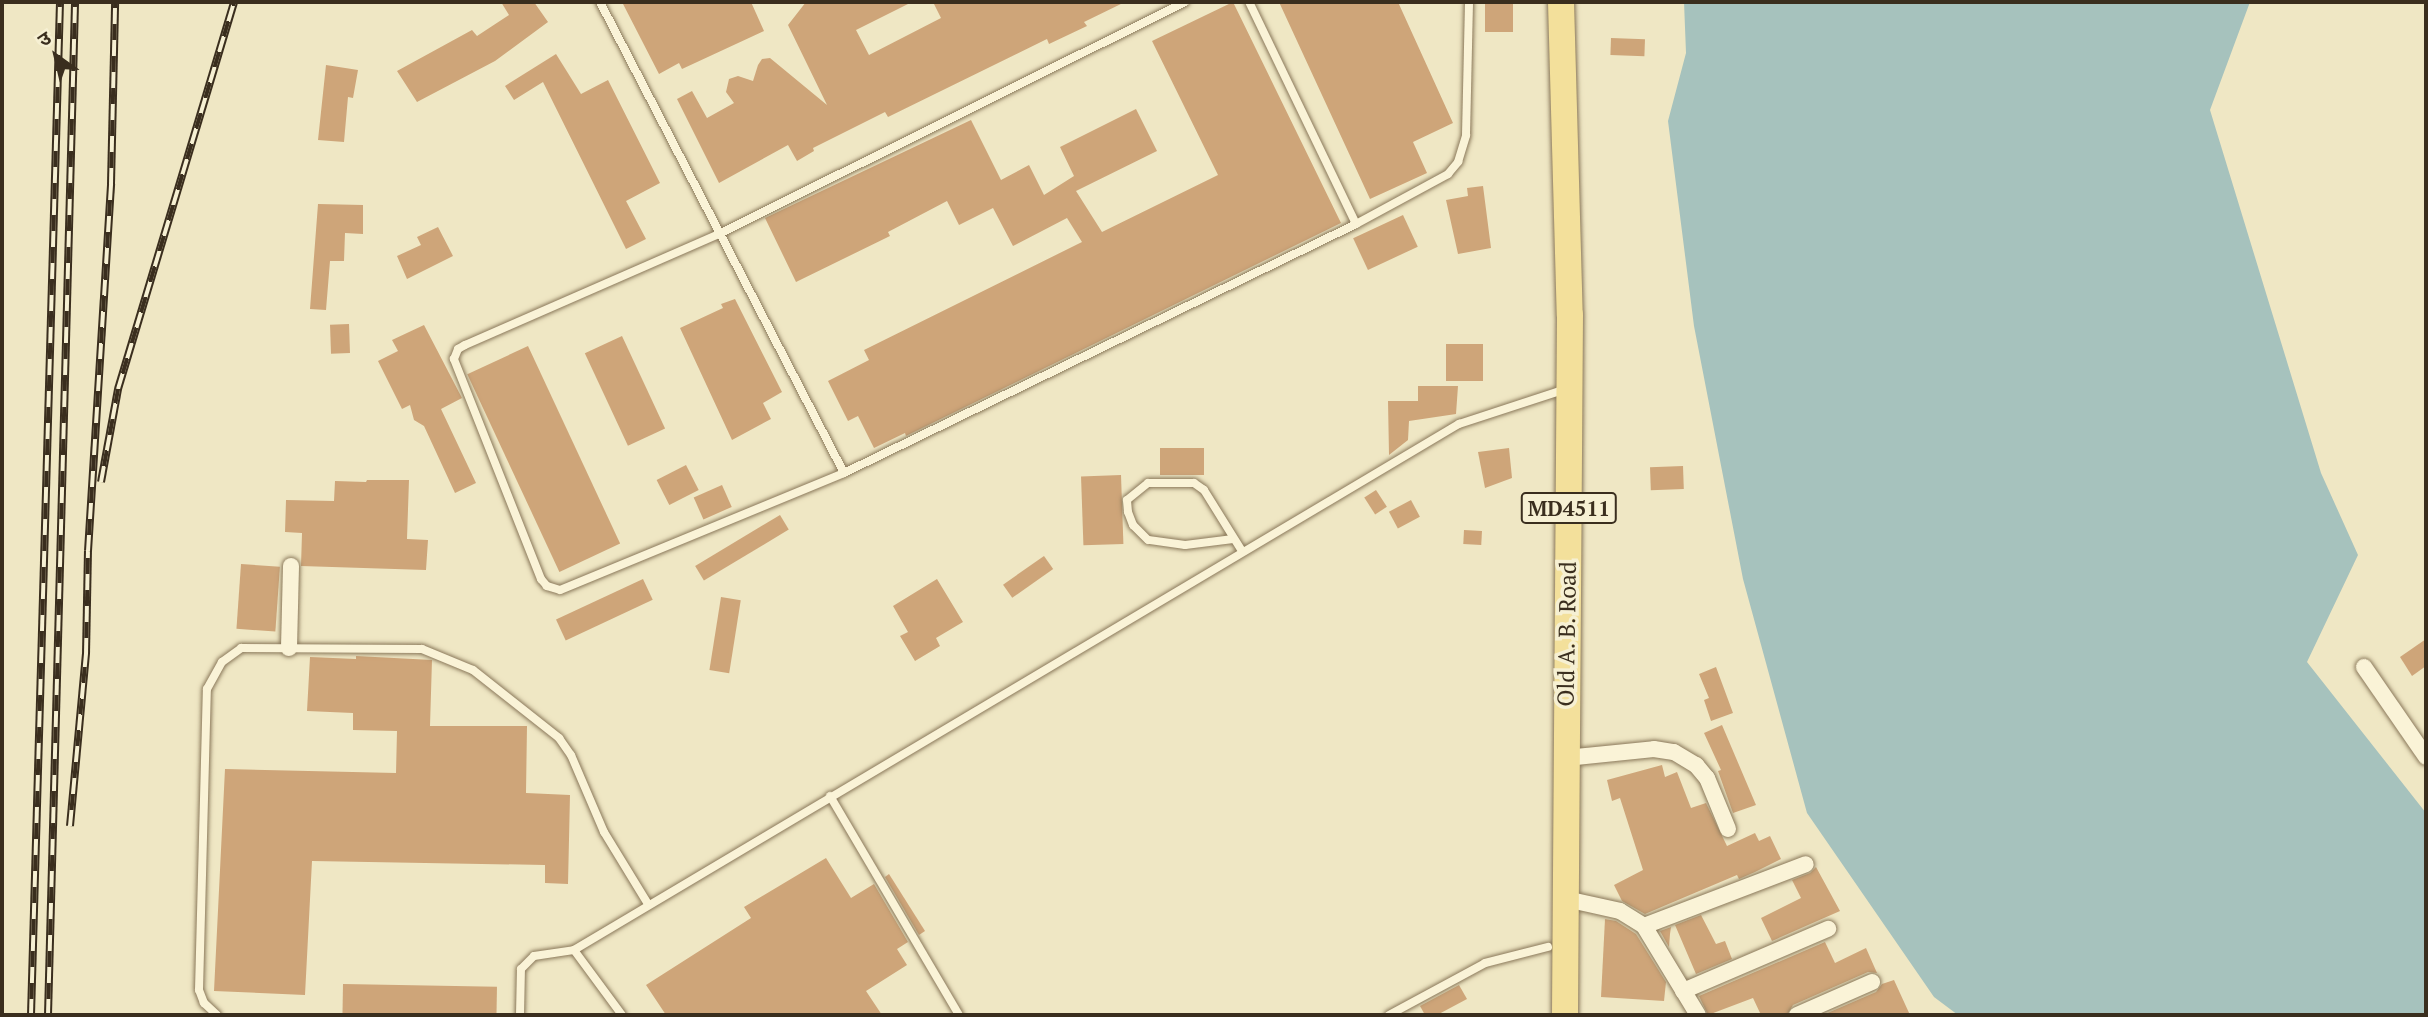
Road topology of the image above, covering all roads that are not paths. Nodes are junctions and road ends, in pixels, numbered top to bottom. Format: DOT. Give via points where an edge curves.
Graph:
graph roads {
  1 [pos="600,2"];
  2 [pos="1185,2"];
  3 [pos="1249,2"];
  4 [pos="1469,2"];
  5 [pos="1549,2"];
  6 [pos="1561,2"];
  7 [pos="1356,223"];
  8 [pos="721,233"];
  9 [pos="1561,390"];
  10 [pos="844,473"];
  11 [pos="1233,539"];
  12 [pos="1242,551"];
  13 [pos="291,566"];
  14 [pos="289,648"];
  15 [pos="2364,667"];
  16 [pos="2426,757"];
  17 [pos="1566,758"];
  18 [pos="830,796"];
  19 [pos="1728,829"];
  20 [pos="1806,864"];
  21 [pos="1566,899"];
  22 [pos="648,904"];
  23 [pos="1644,926"];
  24 [pos="1828,929"];
  25 [pos="1548,947"];
  26 [pos="574,950"];
  27 [pos="1872,982"];
  28 [pos="1683,991"];
  29 [pos="217,1015"];
  30 [pos="520,1015"];
  31 [pos="622,1015"];
  32 [pos="958,1015"];
  33 [pos="1388,1015"];
  34 [pos="1547,1015"];
  35 [pos="1565,1015"];
  36 [pos="1698,1015"];
  37 [pos="1797,1015"];
  1 -- 8 [label="lane"];
  2 -- 8 [label="lane"];
  3 -- 7 [label="lane"];
  4 -- 7 [label="lane" via="1466,135 1458,162 1448,174"];
  5 -- 9 [label="main road, Old A. B. Road / MD4511"];
  6 -- 9 [label="main road, Old A. B. Road / MD4511" via="1569,225"];
  7 -- 10 [label="lane"];
  8 -- 10 [label="lane"];
  8 -- 10 [label="lane" via="458,349 454,359 458,372 541,579 560,590"];
  9 -- 12 [label="lane" via="1459,424"];
  9 -- 17 [label="main road, Old A. B. Road / MD4511"];
  9 -- 25 [label="main road, Old A. B. Road / MD4511"];
  11 -- 11 [label="lane" via="1204,490 1194,483 1148,483 1127,500 1133,525 1148,540 1185,545"];
  11 -- 12 [label="lane"];
  12 -- 18 [label="lane"];
  13 -- 14 [label="street"];
  14 -- 22 [label="lane" via="422,649 473,670 559,738 604,832"];
  14 -- 29 [label="lane" via="240,648 222,662 207,689 199,990 204,1003"];
  15 -- 16 [label="street"];
  17 -- 19 [label="street" via="1654,749 1674,752 1707,778"];
  17 -- 21 [label="main road, Old A. B. Road / MD4511"];
  18 -- 22 [label="lane"];
  18 -- 32 [label="lane"];
  20 -- 23 [label="street"];
  21 -- 23 [label="street" via="1620,911"];
  21 -- 35 [label="main road, Old A. B. Road / MD4511"];
  22 -- 26 [label="lane"];
  23 -- 28 [label="street"];
  24 -- 28 [label="street"];
  25 -- 33 [label="lane" via="1485,963"];
  25 -- 34 [label="main road, Old A. B. Road / MD4511"];
  26 -- 30 [label="lane" via="534,956 526,963 519,978"];
  26 -- 31 [label="lane"];
  27 -- 37 [label="street"];
  28 -- 36 [label="street"];
}
